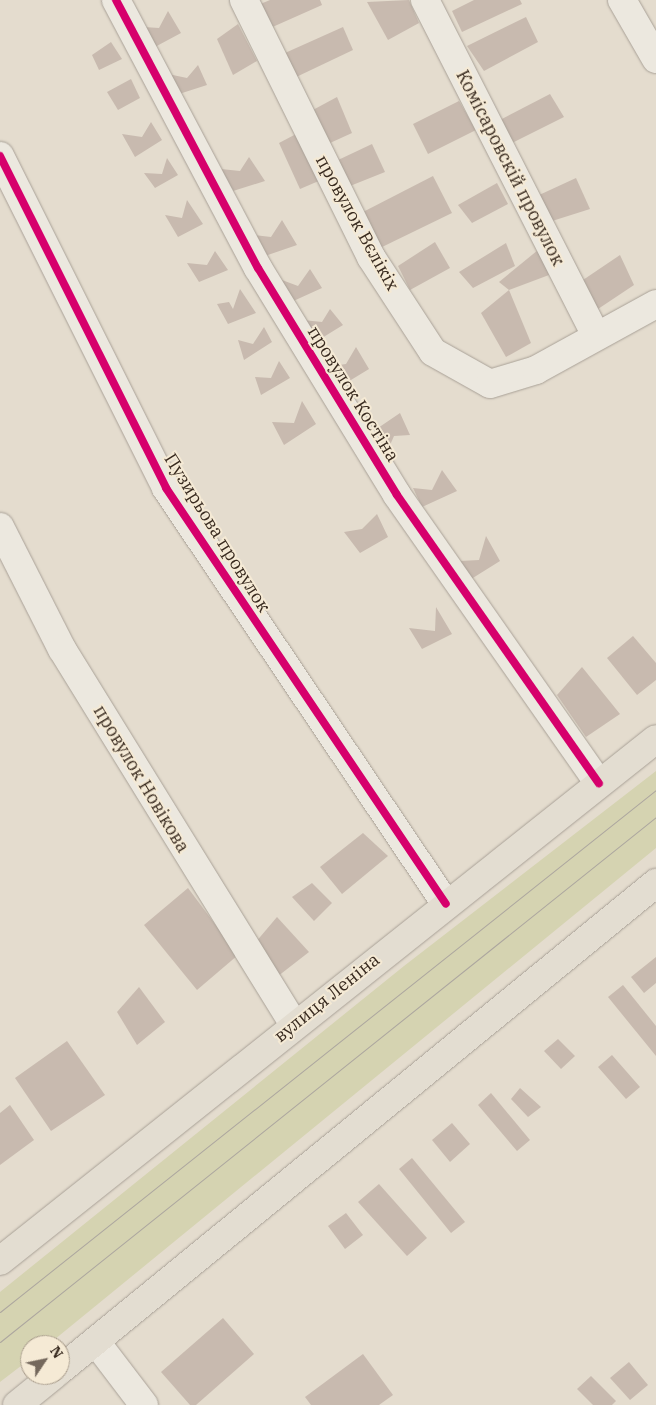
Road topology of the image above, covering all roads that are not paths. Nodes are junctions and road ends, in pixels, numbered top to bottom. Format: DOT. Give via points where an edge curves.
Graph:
graph roads {
  1 [pos="116,0"];
  2 [pos="244,0"];
  3 [pos="425,0"];
  4 [pos="622,0"];
  5 [pos="656,59"];
  6 [pos="0,156"];
  7 [pos="656,304"];
  8 [pos="596,336"];
  9 [pos="0,527"];
  10 [pos="656,739"];
  11 [pos="599,783"];
  12 [pos="656,883"];
  13 [pos="446,904"];
  14 [pos="294,1024"];
  15 [pos="2,1255"];
  16 [pos="96,1342"];
  17 [pos="70,1362"];
  18 [pos="42,1385"];
  19 [pos="17,1405"];
  20 [pos="144,1405"];
  1 -- 11 [label="street, провулок Костіна" via="258,268 392,486"];
  2 -- 8 [label="street, провулок Вєлікіх" via="371,257 433,352 490,384 536,370"];
  3 -- 8 [label="street, Комісаровскій провулок"];
  4 -- 5 [label="street"];
  6 -- 13 [label="street, Пузирьова провулок" via="166,488"];
  7 -- 8 [label="street, провулок Вєлікіх"];
  9 -- 14 [label="street, провулок Новікова" via="62,649"];
  10 -- 11 [label="main road, вулиця Леніна"];
  11 -- 13 [label="main road, вулиця Леніна"];
  12 -- 16 [label="main road"];
  13 -- 14 [label="main road, вулиця Леніна"];
  14 -- 15 [label="main road, вулиця Леніна"];
  16 -- 17 [label="main road"];
  16 -- 20 [label="street"];
  18 -- 19 [label="main road"];
}
